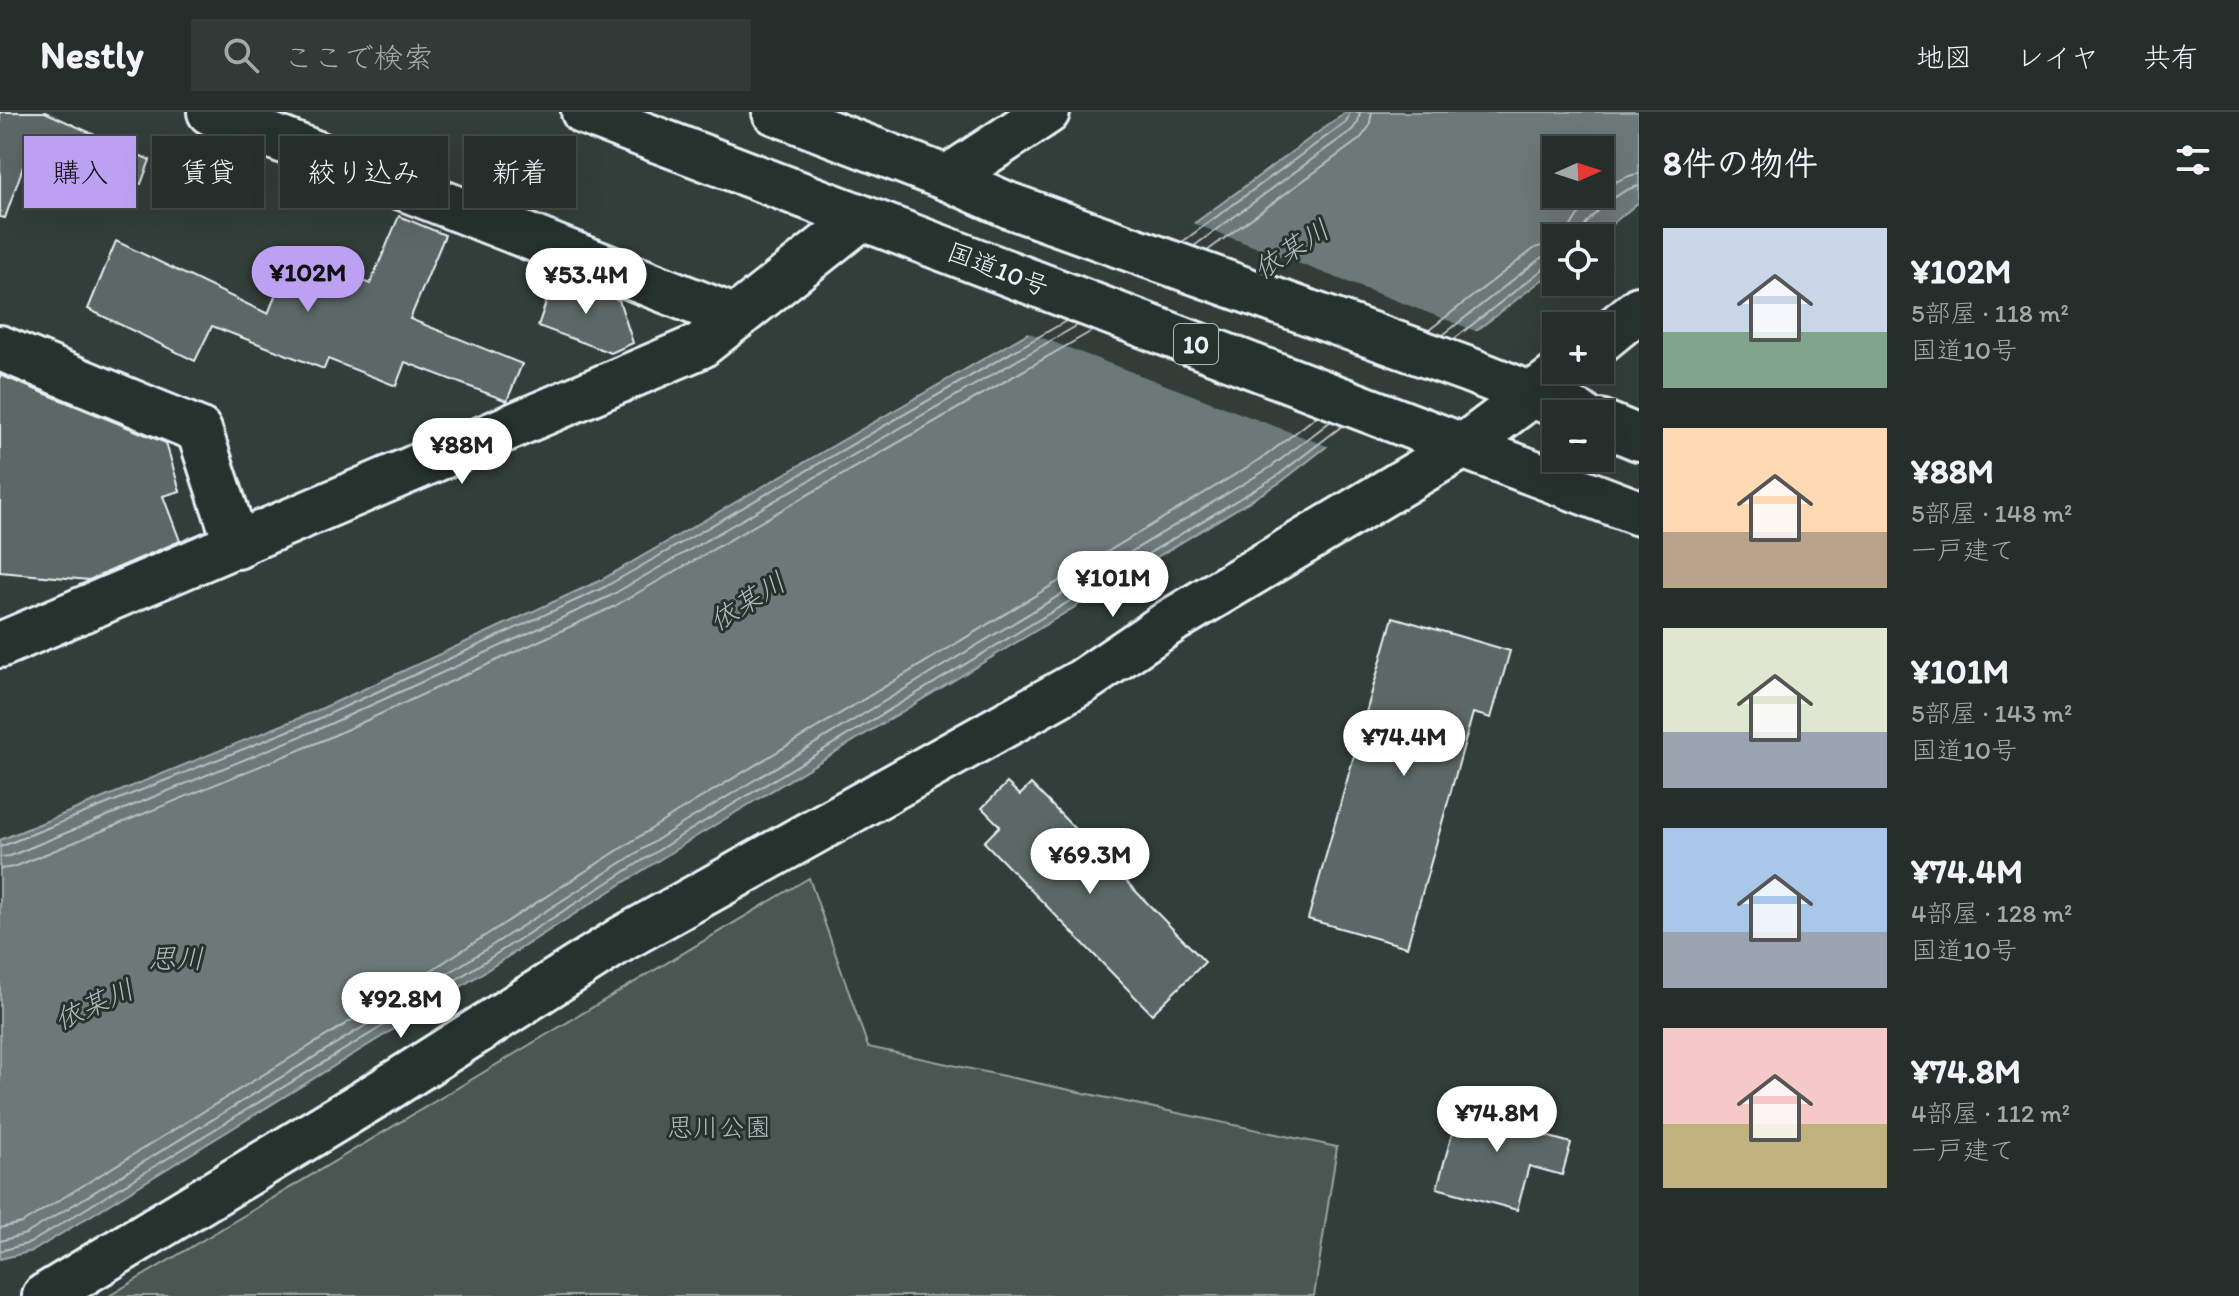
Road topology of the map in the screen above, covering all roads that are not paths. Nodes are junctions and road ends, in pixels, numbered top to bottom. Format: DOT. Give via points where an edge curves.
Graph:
graph roads {
  1 [pos="210,112"];
  2 [pos="584,112"];
  3 [pos="775,112"];
  4 [pos="1047,112"];
  5 [pos="947,178"];
  6 [pos="861,218"];
  7 [pos="1639,309"];
  8 [pos="736,318"];
  9 [pos="1614,330"];
  10 [pos="0,348"];
  11 [pos="1542,382"];
  12 [pos="1548,384"];
  13 [pos="1550,384"];
  14 [pos="1566,400"];
  15 [pos="1614,428"];
  16 [pos="1639,438"];
  17 [pos="1465,445"];
  18 [pos="1639,513"];
  19 [pos="237,546"];
  20 [pos="0,645"];
  21 [pos="45,1296"];
  1 -- 8 [label="main road"];
  2 -- 6 [label="main road, 国道10号 / 10"];
  3 -- 5 [label="main road"];
  4 -- 5 [label="main road"];
  5 -- 11 [label="main road" via="1008,205 1469,370"];
  6 -- 8 [label="main road"];
  6 -- 17 [label="main road, 国道10号 / 10"];
  7 -- 9 [label="main road"];
  8 -- 19 [label="main road" via="700,346"];
  10 -- 19 [label="main road" via="199,430"];
  12 -- 17 [label="main road"];
  13 -- 14 [label="main road"];
  15 -- 16 [label="main road"];
  17 -- 18 [label="main road, 10"];
  17 -- 21 [label="main road" via="1173,620 1083,681 622,939"];
  19 -- 20 [label="main road"];
}
